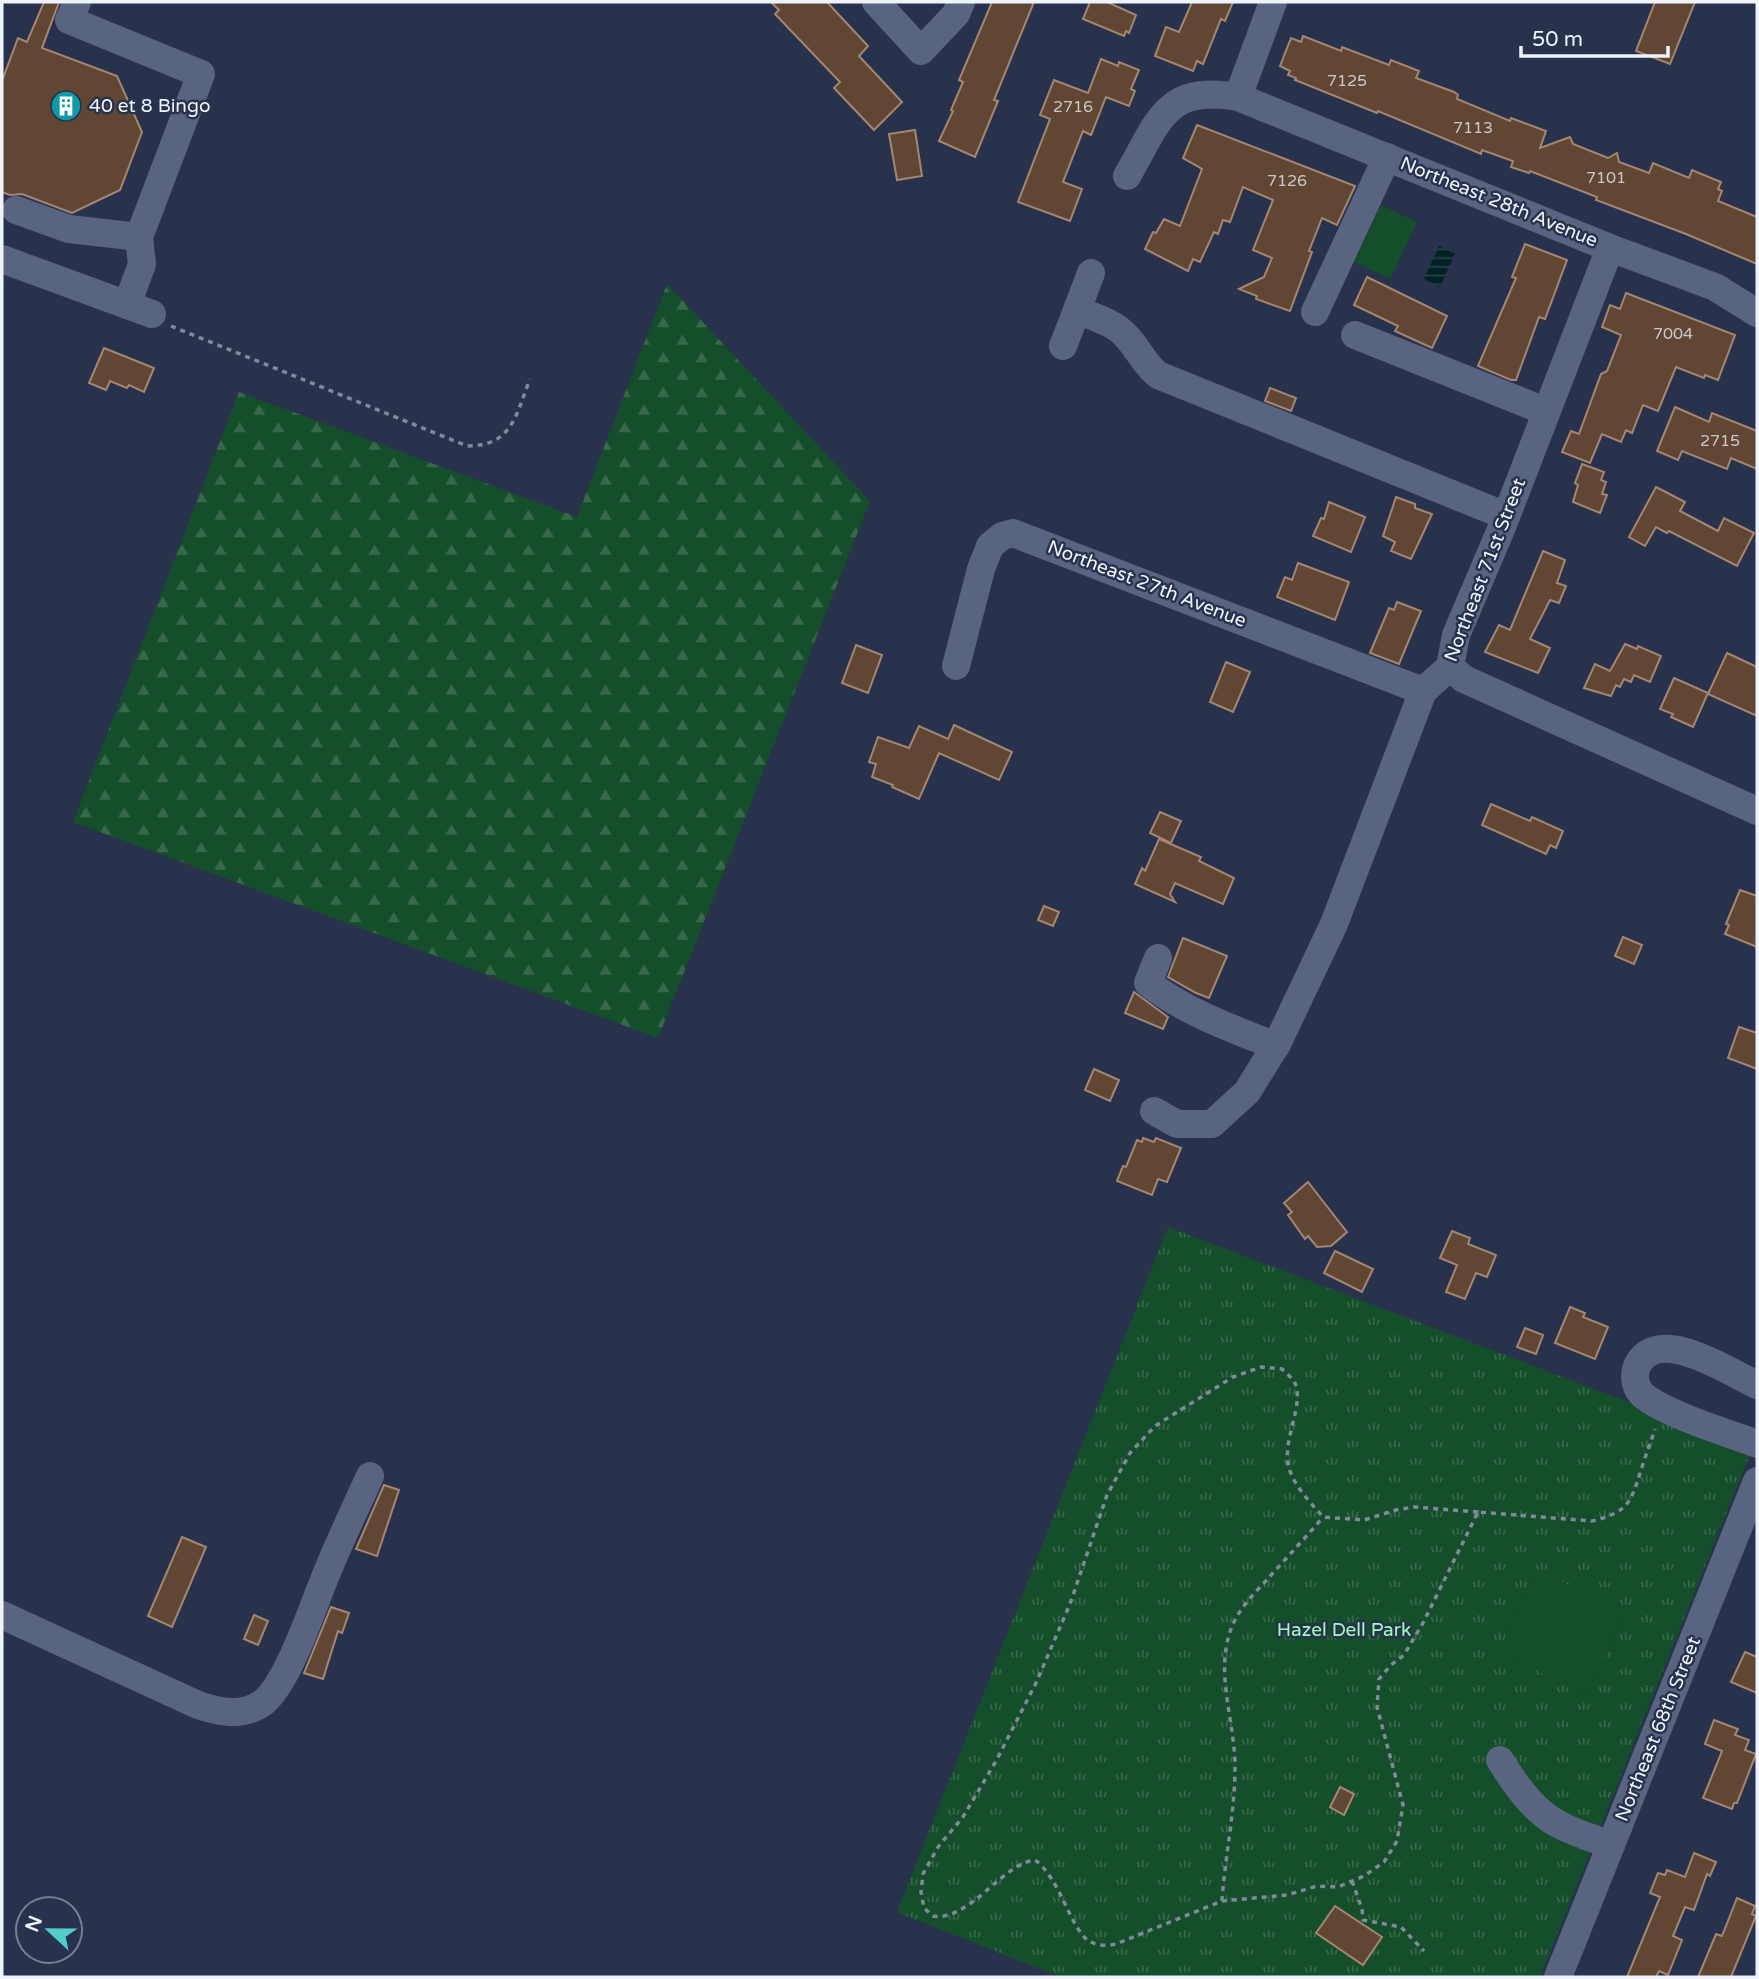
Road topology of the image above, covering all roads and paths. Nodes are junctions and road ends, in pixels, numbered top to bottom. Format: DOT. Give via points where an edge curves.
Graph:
graph roads {
  1 [pos="77,2"];
  2 [pos="876,2"];
  3 [pos="961,2"];
  4 [pos="1273,2"];
  5 [pos="1238,97"];
  6 [pos="1387,157"];
  7 [pos="1127,176"];
  8 [pos="16,210"];
  9 [pos="139,237"];
  10 [pos="1610,248"];
  11 [pos="2,259"];
  12 [pos="1091,273"];
  13 [pos="139,309"];
  14 [pos="1077,310"];
  15 [pos="1315,312"];
  16 [pos="1757,313"];
  17 [pos="1355,335"];
  18 [pos="1063,346"];
  19 [pos="530,379"];
  20 [pos="1545,411"];
  21 [pos="1506,516"];
  22 [pos="956,666"];
  23 [pos="1450,667"];
  24 [pos="1423,691"];
  25 [pos="1757,811"];
  26 [pos="1158,958"];
  27 [pos="1276,1046"];
  28 [pos="1154,1111"];
  29 [pos="1757,1385"];
  30 [pos="1663,1407"];
  31 [pos="1757,1444"];
  32 [pos="370,1476"];
  33 [pos="1757,1481"];
  34 [pos="1478,1512"];
  35 [pos="1323,1517"];
  36 [pos="2,1615"];
  37 [pos="1500,1760"];
  38 [pos="1611,1845"];
  39 [pos="1352,1881"];
  40 [pos="1222,1900"];
  41 [pos="1424,1951"];
  42 [pos="1559,1977"];
  1 -- 9 [label="street" via="69,20 201,74"];
  2 -- 3 [label="street" via="921,51 956,14"];
  4 -- 5 [label="street"];
  5 -- 6 [label="street, Northeast 28th Avenue"];
  5 -- 7 [label="street, Northeast 28th Avenue" via="1214,93 1176,101"];
  6 -- 10 [label="street, Northeast 28th Avenue"];
  6 -- 15 [label="street"];
  8 -- 9 [label="street" via="69,229"];
  9 -- 13 [label="street"];
  10 -- 16 [label="street, Northeast 28th Avenue" via="1715,286"];
  10 -- 20 [label="street, Northeast 71st Street"];
  11 -- 13 [label="street"];
  12 -- 14 [label="street"];
  13 -- 19 [label="path" via="202,340 467,446 495,442 508,430"];
  14 -- 18 [label="street"];
  14 -- 21 [label="street" via="1119,329 1149,368 1167,380"];
  17 -- 20 [label="street"];
  20 -- 21 [label="street, Northeast 71st Street"];
  21 -- 23 [label="street, Northeast 71st Street" via="1456,635"];
  22 -- 24 [label="street, Northeast 27th Avenue" via="990,546 1013,533"];
  23 -- 24 [label="street, Northeast 71st Street"];
  23 -- 25 [label="street" via="1464,679"];
  24 -- 27 [label="street, Northeast 71st Street" via="1334,924"];
  26 -- 27 [label="street" via="1148,983"];
  27 -- 28 [label="street, Northeast 71st Street" via="1247,1092 1212,1124 1177,1125"];
  29 -- 30 [label="street" via="1691,1353 1658,1351 1640,1362 1635,1380 1644,1396"];
  30 -- 31 [label="street"];
  30 -- 34 [label="path" via="1635,1493 1609,1517 1592,1521"];
  32 -- 36 [label="street" via="285,1674 276,1691 260,1705 237,1713 218,1712"];
  33 -- 38 [label="street, Northeast 68th Street"];
  34 -- 35 [label="path" via="1414,1507 1364,1520"];
  34 -- 39 [label="path" via="1423,1623 1404,1655 1380,1679 1377,1707 1403,1805 1396,1841 1384,1862"];
  35 -- 40 [label="path" via="1244,1605 1227,1640 1226,1694 1235,1764"];
  35 -- 40 [label="path" via="1289,1468 1287,1443 1298,1397 1294,1381 1282,1369 1261,1367 1233,1377 1155,1426 1130,1453 1107,1495 1070,1604 1036,1683 963,1817 937,1847 923,1874 921,1892 924,1909 940,1917 980,1896 1021,1864 1035,1860 1049,1873 1088,1941 1104,1946"];
  37 -- 38 [label="street" via="1542,1814"];
  38 -- 42 [label="street, Northeast 68th Street"];
  39 -- 40 [label="path" via="1287,1895"];
  39 -- 41 [label="path" via="1363,1920 1401,1927"];
}
